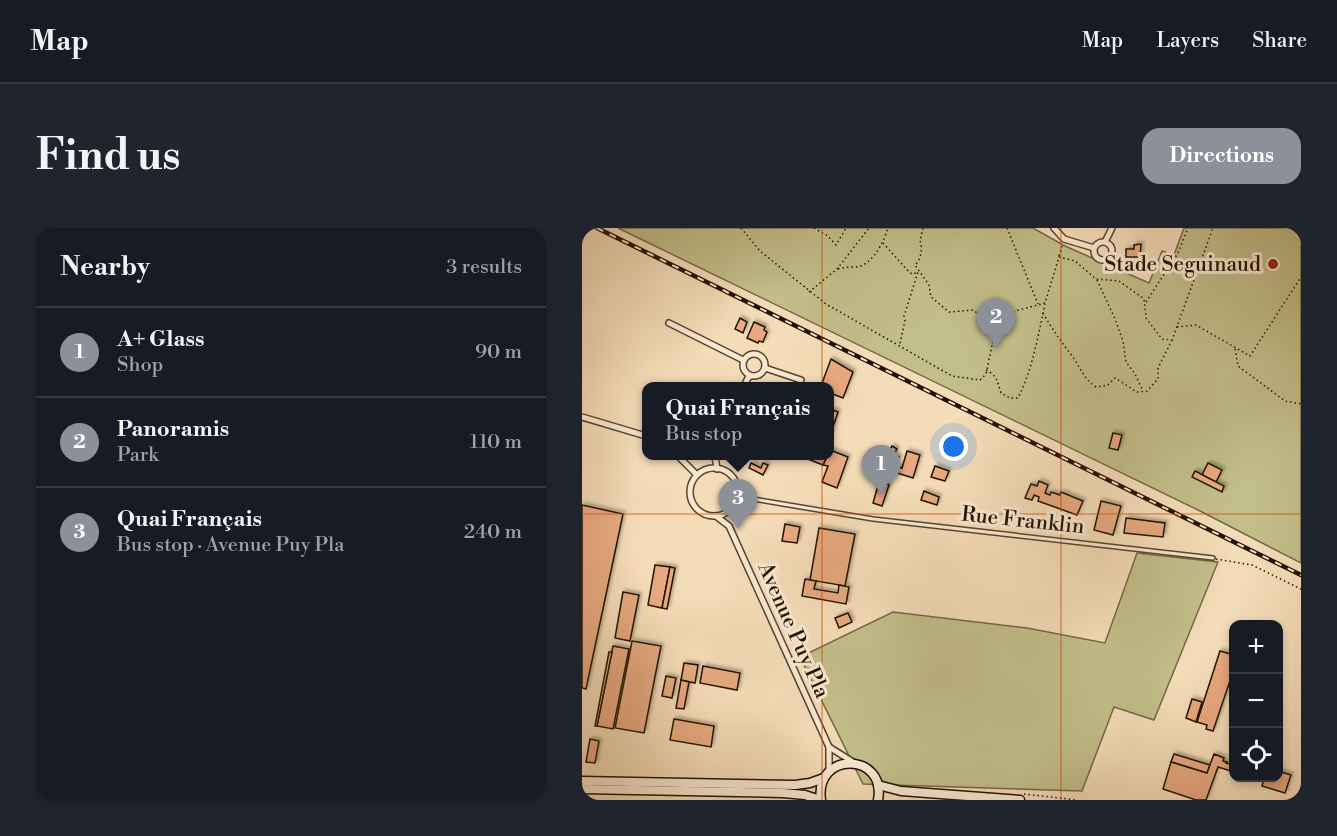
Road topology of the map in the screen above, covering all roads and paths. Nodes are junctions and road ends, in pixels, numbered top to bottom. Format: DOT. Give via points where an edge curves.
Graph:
graph roads {
  1 [pos="741,228"];
  2 [pos="814,228"];
  3 [pos="846,228"];
  4 [pos="869,228"];
  5 [pos="888,228"];
  6 [pos="923,228"];
  7 [pos="1007,228"];
  8 [pos="1054,228"];
  9 [pos="1113,228"];
  10 [pos="1188,228"];
  11 [pos="1213,228"];
  12 [pos="1064,239"];
  13 [pos="1105,242"];
  14 [pos="883,243"];
  15 [pos="1094,248"];
  16 [pos="1059,256"];
  17 [pos="837,269"];
  18 [pos="918,272"];
  19 [pos="1301,277"];
  20 [pos="1096,279"];
  21 [pos="809,292"];
  22 [pos="1146,302"];
  23 [pos="1045,303"];
  24 [pos="1038,305"];
  25 [pos="1043,313"];
  26 [pos="997,322"];
  27 [pos="669,323"];
  28 [pos="1176,327"];
  29 [pos="1172,340"];
  30 [pos="901,346"];
  31 [pos="1235,349"];
  32 [pos="743,360"];
  33 [pos="765,368"];
  34 [pos="986,370"];
  35 [pos="751,376"];
  36 [pos="801,380"];
  37 [pos="746,382"];
  38 [pos="1143,392"];
  39 [pos="1301,404"];
  40 [pos="582,417"];
  41 [pos="642,435"];
  42 [pos="682,460"];
  43 [pos="716,460"];
  44 [pos="717,469"];
  45 [pos="697,475"];
  46 [pos="736,498"];
  47 [pos="731,508"];
  48 [pos="716,516"];
  49 [pos="729,526"];
  50 [pos="1213,558"];
  51 [pos="1301,589"];
  52 [pos="829,747"];
  53 [pos="855,763"];
  54 [pos="826,775"];
  55 [pos="582,781"];
  56 [pos="878,785"];
  57 [pos="582,789"];
  58 [pos="1021,797"];
  59 [pos="820,800"];
  60 [pos="878,800"];
  61 [pos="1077,800"];
  1 -- 21 [label="path" via="760,251"];
  2 -- 3 [label="path" via="836,245"];
  4 -- 17 [label="path"];
  5 -- 14 [label="path"];
  6 -- 18 [label="path" via="915,265"];
  7 -- 24 [label="path"];
  8 -- 12 [label="street"];
  9 -- 13 [label="street"];
  10 -- 22 [label="path" via="1178,253"];
  11 -- 28 [label="path"];
  12 -- 15 [label="street"];
  12 -- 16 [label="path"];
  13 -- 15 [label="street"];
  13 -- 15 [label="street" via="1111,248 1107,258 1096,256"];
  14 -- 17 [label="path" via="863,265"];
  14 -- 18 [label="path" via="910,273"];
  16 -- 20 [label="path" via="1075,261"];
  16 -- 23 [label="path"];
  17 -- 21 [label="path"];
  18 -- 26 [label="path" via="929,285 933,301 949,312 973,310"];
  18 -- 30 [label="path" via="904,316"];
  19 -- 31 [label="path" via="1250,356"];
  20 -- 22 [label="path" via="1119,281"];
  20 -- 38 [label="path" via="1123,341 1126,362"];
  21 -- 30 [label="path"];
  22 -- 29 [label="path" via="1146,318 1162,339"];
  23 -- 24 [label="path"];
  23 -- 25 [label="path"];
  24 -- 26 [label="path" via="1008,313"];
  25 -- 34 [label="path" via="1026,382 1018,398 1001,393 994,374"];
  25 -- 38 [label="path" via="1086,381 1096,387 1108,385 1115,378 1137,393"];
  26 -- 34 [label="path"];
  27 -- 32 [label="street"];
  28 -- 29 [label="path"];
  28 -- 31 [label="path" via="1196,326"];
  29 -- 38 [label="path" via="1158,368 1158,379"];
  30 -- 34 [label="path" via="952,376 980,380"];
  31 -- 39 [label="path" via="1238,366 1285,401"];
  32 -- 33 [label="street" via="750,354 760,355"];
  32 -- 35 [label="street" via="744,371"];
  33 -- 35 [label="street" via="758,376"];
  33 -- 36 [label="street"];
  35 -- 37 [label="street"];
  40 -- 41 [label="street"];
  42 -- 45 [label="street"];
  43 -- 44 [label="street"];
  44 -- 45 [label="street"];
  44 -- 46 [label="street" via="731,476"];
  45 -- 48 [label="street" via="690,488 692,502 702,513"];
  46 -- 47 [label="street"];
  46 -- 50 [label="lane, Rue Franklin" via="873,519"];
  47 -- 48 [label="street"];
  47 -- 49 [label="street"];
  48 -- 49 [label="street, Avenue Puy Pla"];
  49 -- 52 [label="street, Avenue Puy Pla"];
  50 -- 51 [label="path" via="1252,565"];
  52 -- 53 [label="street"];
  52 -- 54 [label="street, Avenue Puy Pla"];
  53 -- 54 [label="main road" via="845,763"];
  53 -- 56 [label="main road" via="870,770"];
  54 -- 55 [label="main road" via="803,785"];
  54 -- 59 [label="main road"];
  56 -- 58 [label="main road" via="901,791"];
  56 -- 60 [label="main road"];
  57 -- 59 [label="main road" via="783,793"];
  58 -- 61 [label="path"];
}
